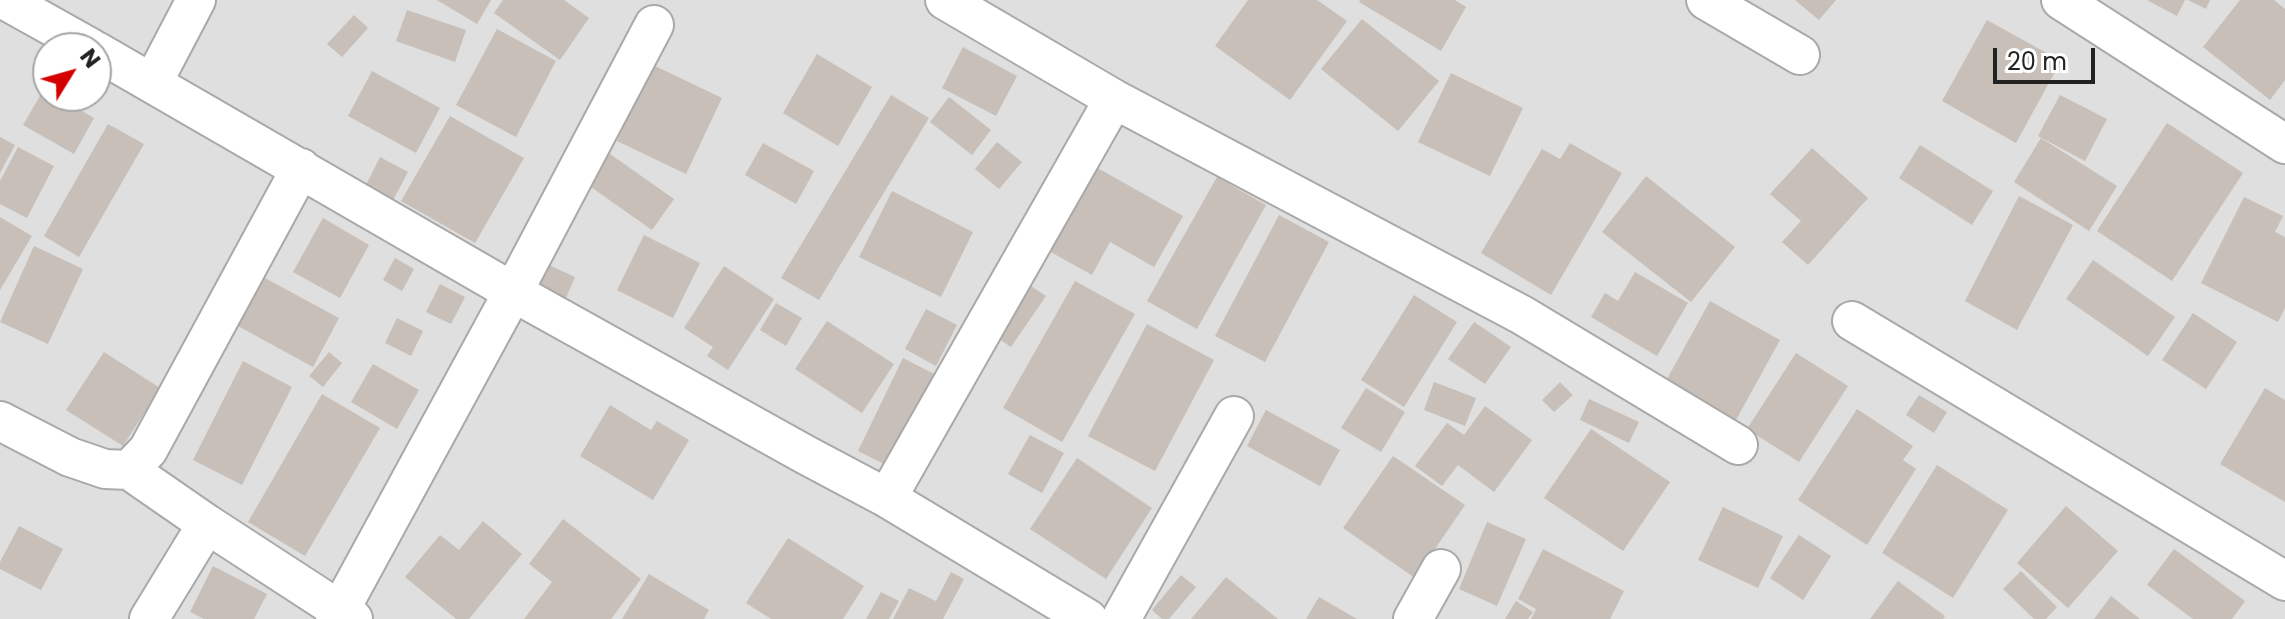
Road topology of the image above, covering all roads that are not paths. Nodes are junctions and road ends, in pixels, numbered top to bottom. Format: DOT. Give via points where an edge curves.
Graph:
graph roads {
  1 [pos="5,0"];
  2 [pos="196,0"];
  3 [pos="945,0"];
  4 [pos="1706,0"];
  5 [pos="2061,0"];
  6 [pos="654,25"];
  7 [pos="63,32"];
  8 [pos="1800,55"];
  9 [pos="112,59"];
  10 [pos="153,82"];
  11 [pos="1114,99"];
  12 [pos="2285,144"];
  13 [pos="301,168"];
  14 [pos="513,292"];
  15 [pos="1852,321"];
  16 [pos="1234,416"];
  17 [pos="0,421"];
  18 [pos="1738,445"];
  19 [pos="129,470"];
  20 [pos="887,498"];
  21 [pos="207,524"];
  22 [pos="1441,569"];
  23 [pos="2285,581"];
  24 [pos="342,616"];
  25 [pos="149,619"];
  26 [pos="1088,619"];
  27 [pos="1121,619"];
  28 [pos="1413,619"];
  1 -- 7 [label="street"];
  2 -- 10 [label="street"];
  3 -- 11 [label="street"];
  4 -- 8 [label="street"];
  5 -- 12 [label="street"];
  6 -- 14 [label="street"];
  9 -- 10 [label="street"];
  10 -- 13 [label="street"];
  11 -- 18 [label="street" via="1522,315"];
  11 -- 20 [label="street"];
  13 -- 14 [label="street"];
  13 -- 19 [label="street" via="148,450"];
  14 -- 20 [label="street"];
  14 -- 24 [label="street"];
  15 -- 23 [label="street"];
  16 -- 27 [label="street"];
  17 -- 19 [label="street" via="70,457 105,469"];
  19 -- 21 [label="street"];
  20 -- 26 [label="street"];
  21 -- 24 [label="street"];
  21 -- 25 [label="street"];
  22 -- 28 [label="street"];
}
